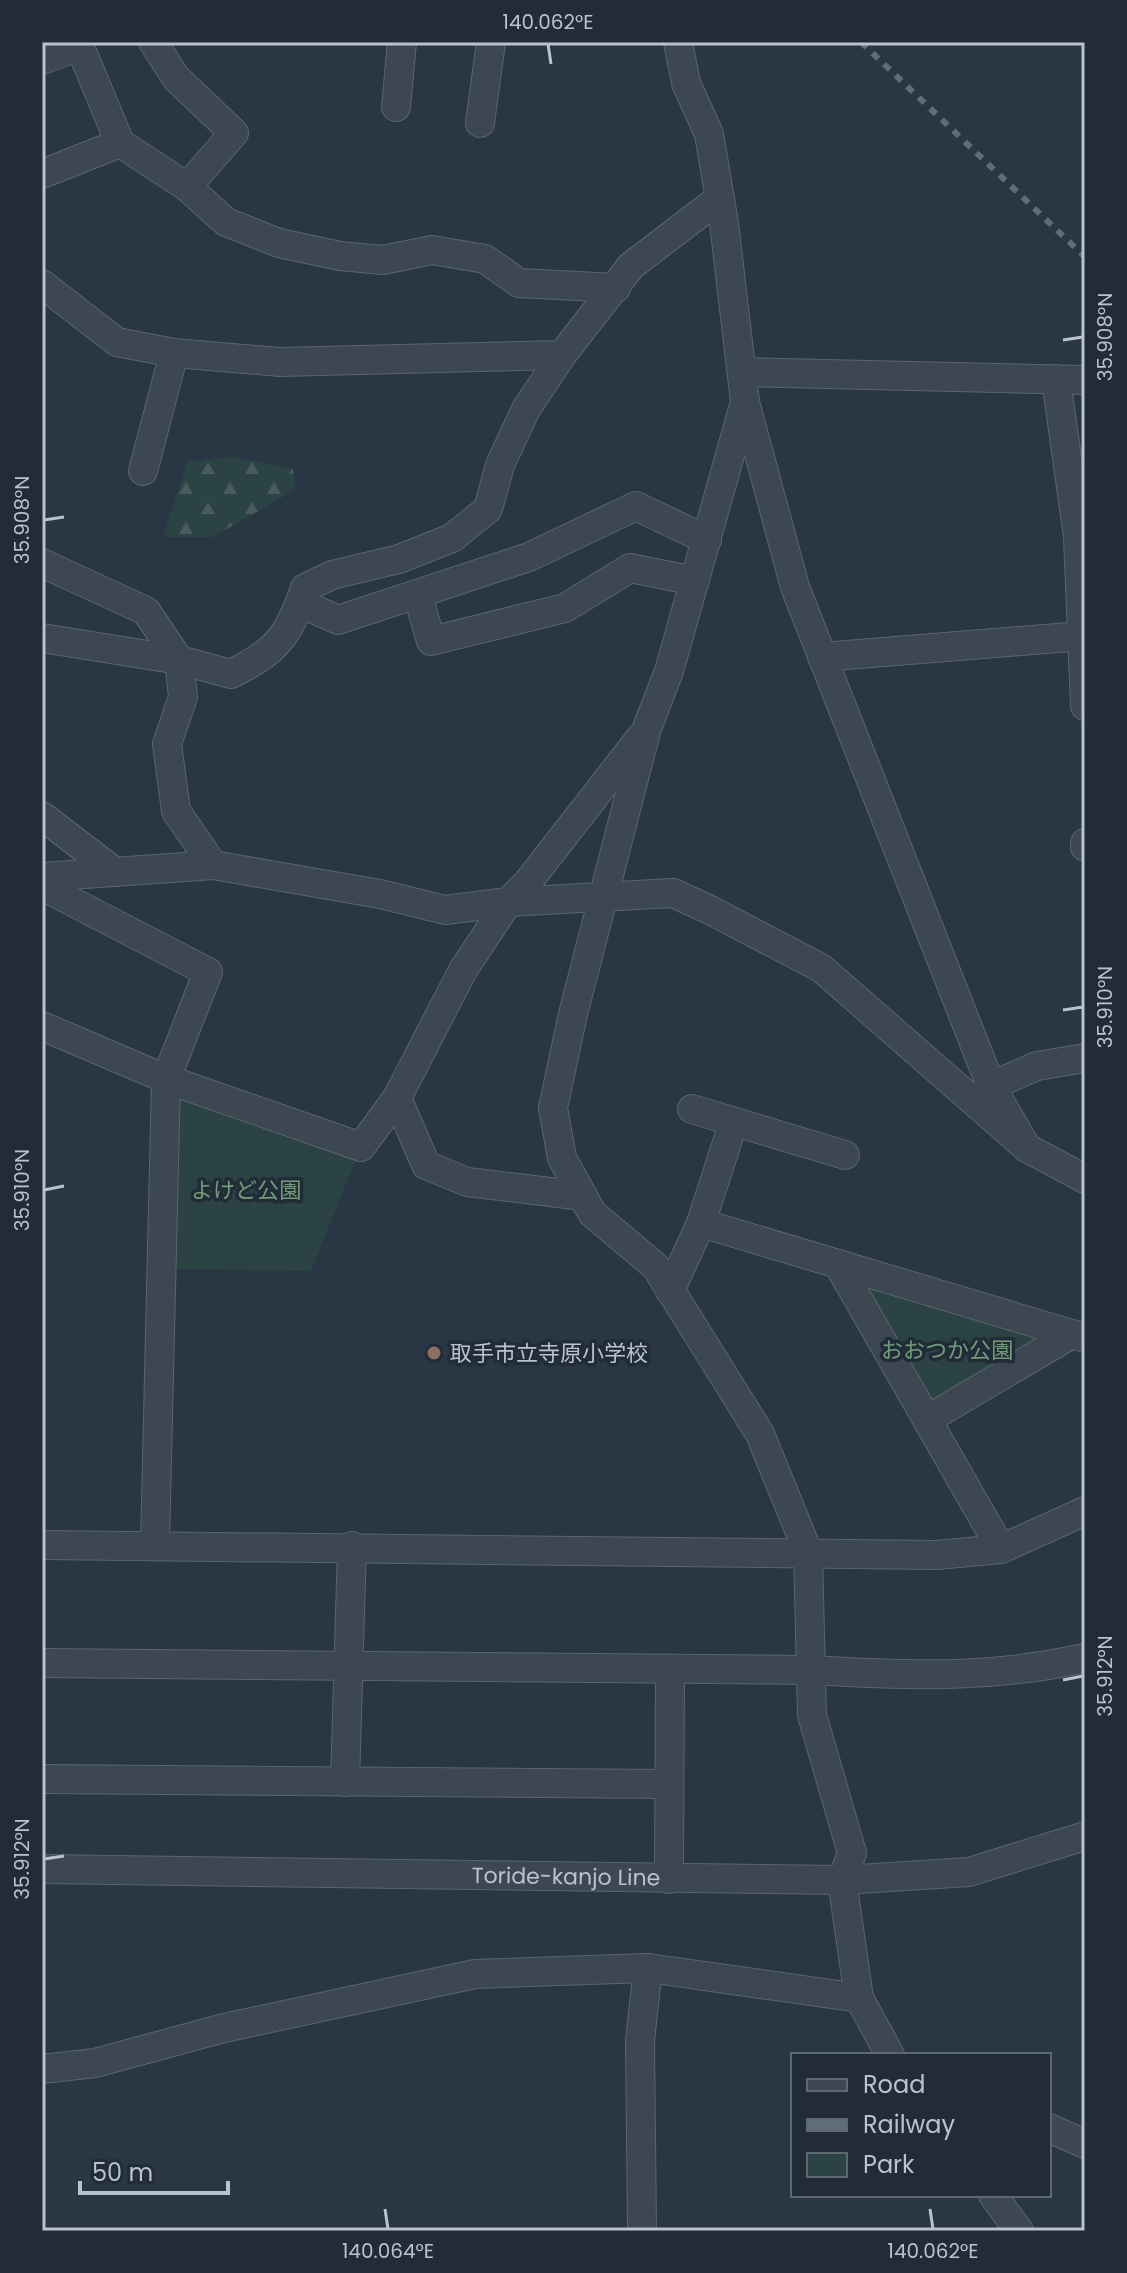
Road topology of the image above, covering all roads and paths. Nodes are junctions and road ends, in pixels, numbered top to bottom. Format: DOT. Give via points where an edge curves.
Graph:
graph roads {
  1 [pos="153,42"];
  2 [pos="402,42"];
  3 [pos="491,42"];
  4 [pos="678,42"];
  5 [pos="79,44"];
  6 [pos="42,60"];
  7 [pos="396,107"];
  8 [pos="480,123"];
  9 [pos="120,143"];
  10 [pos="42,174"];
  11 [pos="187,187"];
  12 [pos="720,198"];
  13 [pos="42,284"];
  14 [pos="616,288"];
  15 [pos="174,353"];
  16 [pos="562,355"];
  17 [pos="744,372"];
  18 [pos="1056,379"];
  19 [pos="1085,380"];
  20 [pos="745,402"];
  21 [pos="143,471"];
  22 [pos="707,540"];
  23 [pos="1082,544"];
  24 [pos="42,563"];
  25 [pos="695,581"];
  26 [pos="418,596"];
  27 [pos="300,603"];
  28 [pos="1082,636"];
  29 [pos="42,638"];
  30 [pos="822,657"];
  31 [pos="179,660"];
  32 [pos="1085,706"];
  33 [pos="647,728"];
  34 [pos="42,816"];
  35 [pos="213,865"];
  36 [pos="115,872"];
  37 [pos="42,877"];
  38 [pos="42,886"];
  39 [pos="605,895"];
  40 [pos="508,902"];
  41 [pos="42,1026"];
  42 [pos="1085,1058"];
  43 [pos="166,1079"];
  44 [pos="991,1086"];
  45 [pos="397,1098"];
  46 [pos="692,1109"];
  47 [pos="733,1124"];
  48 [pos="1027,1148"];
  49 [pos="845,1155"];
  50 [pos="1085,1179"];
  51 [pos="583,1196"];
  52 [pos="701,1223"];
  53 [pos="838,1264"];
  54 [pos="670,1291"];
  55 [pos="1079,1336"];
  56 [pos="928,1419"];
  57 [pos="1085,1511"];
  58 [pos="155,1544"];
  59 [pos="42,1545"];
  60 [pos="352,1546"];
  61 [pos="1001,1549"];
  62 [pos="808,1552"];
  63 [pos="1085,1658"];
  64 [pos="42,1663"];
  65 [pos="347,1666"];
  66 [pos="813,1670"];
  67 [pos="670,1672"];
  68 [pos="42,1779"];
  69 [pos="345,1782"];
  70 [pos="669,1786"];
  71 [pos="1085,1836"];
  72 [pos="42,1869"];
  73 [pos="669,1879"];
  74 [pos="842,1880"];
  75 [pos="648,1968"];
  76 [pos="859,1998"];
  77 [pos="889,2053"];
  78 [pos="42,2069"];
  79 [pos="1051,2129"];
  80 [pos="1085,2144"];
  81 [pos="994,2197"];
  82 [pos="642,2231"];
  83 [pos="1019,2231"];
  1 -- 11 [label="street" via="176,78 234,133"];
  2 -- 7 [label="street"];
  3 -- 8 [label="street"];
  4 -- 12 [label="street" via="686,83 709,134"];
  5 -- 6 [label="street"];
  5 -- 9 [label="street"];
  9 -- 10 [label="street"];
  9 -- 11 [label="street"];
  11 -- 14 [label="street" via="226,222 279,243 383,260 432,250 485,259 519,283"];
  12 -- 14 [label="street" via="631,266"];
  12 -- 17 [label="street"];
  13 -- 15 [label="street" via="117,342"];
  14 -- 16 [label="street"];
  15 -- 16 [label="street" via="280,362"];
  15 -- 21 [label="street"];
  16 -- 27 [label="street" via="526,409 500,465 488,509 452,538 305,588"];
  17 -- 18 [label="street"];
  17 -- 20 [label="street"];
  18 -- 19 [label="street"];
  18 -- 23 [label="street"];
  20 -- 22 [label="street"];
  20 -- 30 [label="street" via="795,587"];
  22 -- 25 [label="street"];
  22 -- 26 [label="street" via="636,506 529,557"];
  23 -- 28 [label="street"];
  24 -- 31 [label="street" via="146,611"];
  25 -- 26 [label="street" via="630,568 565,608 431,641"];
  25 -- 33 [label="street"];
  26 -- 27 [label="street" via="338,620"];
  27 -- 31 [label="street" via="291,627 262,659 231,674"];
  28 -- 30 [label="street"];
  28 -- 32 [label="street"];
  29 -- 31 [label="street"];
  30 -- 44 [label="street"];
  31 -- 35 [label="street" via="183,697 167,744 176,811"];
  33 -- 39 [label="street"];
  33 -- 40 [label="street"];
  34 -- 36 [label="street"];
  35 -- 36 [label="street"];
  35 -- 40 [label="street" via="445,910"];
  36 -- 37 [label="street"];
  38 -- 43 [label="street" via="208,972"];
  39 -- 40 [label="street"];
  39 -- 48 [label="street" via="673,893 821,968"];
  39 -- 51 [label="street" via="553,1108 562,1158"];
  40 -- 45 [label="street" via="463,970"];
  41 -- 43 [label="street"];
  42 -- 44 [label="street" via="1037,1066"];
  43 -- 45 [label="street" via="361,1147"];
  43 -- 58 [label="street"];
  44 -- 48 [label="street"];
  45 -- 51 [label="street" via="426,1165 467,1182"];
  46 -- 47 [label="street"];
  47 -- 49 [label="street"];
  47 -- 52 [label="street"];
  48 -- 50 [label="street"];
  51 -- 54 [label="street" via="592,1213 656,1267"];
  52 -- 53 [label="street"];
  52 -- 54 [label="street"];
  53 -- 55 [label="street"];
  53 -- 56 [label="street"];
  54 -- 62 [label="street" via="760,1434"];
  55 -- 56 [label="street"];
  56 -- 61 [label="street"];
  57 -- 61 [label="street"];
  58 -- 59 [label="street"];
  58 -- 60 [label="street"];
  60 -- 62 [label="street"];
  60 -- 65 [label="street"];
  61 -- 62 [label="street" via="937,1555"];
  62 -- 66 [label="street"];
  63 -- 66 [label="street" via="1002,1674 900,1676"];
  64 -- 65 [label="street"];
  65 -- 67 [label="street"];
  65 -- 69 [label="street"];
  66 -- 67 [label="street"];
  66 -- 74 [label="street" via="812,1715 852,1853"];
  67 -- 70 [label="street"];
  68 -- 69 [label="street"];
  69 -- 70 [label="street"];
  70 -- 73 [label="street"];
  71 -- 74 [label="street, Toride-kanjo Line" via="969,1872"];
  72 -- 73 [label="street, Toride-kanjo Line"];
  73 -- 74 [label="street, Toride-kanjo Line"];
  74 -- 76 [label="street"];
  75 -- 76 [label="street"];
  75 -- 78 [label="street" via="475,1974 224,2028 95,2063"];
  75 -- 82 [label="street" via="640,2041"];
  76 -- 77 [label="street"];
  79 -- 80 [label="street"];
  81 -- 83 [label="street"];
}
